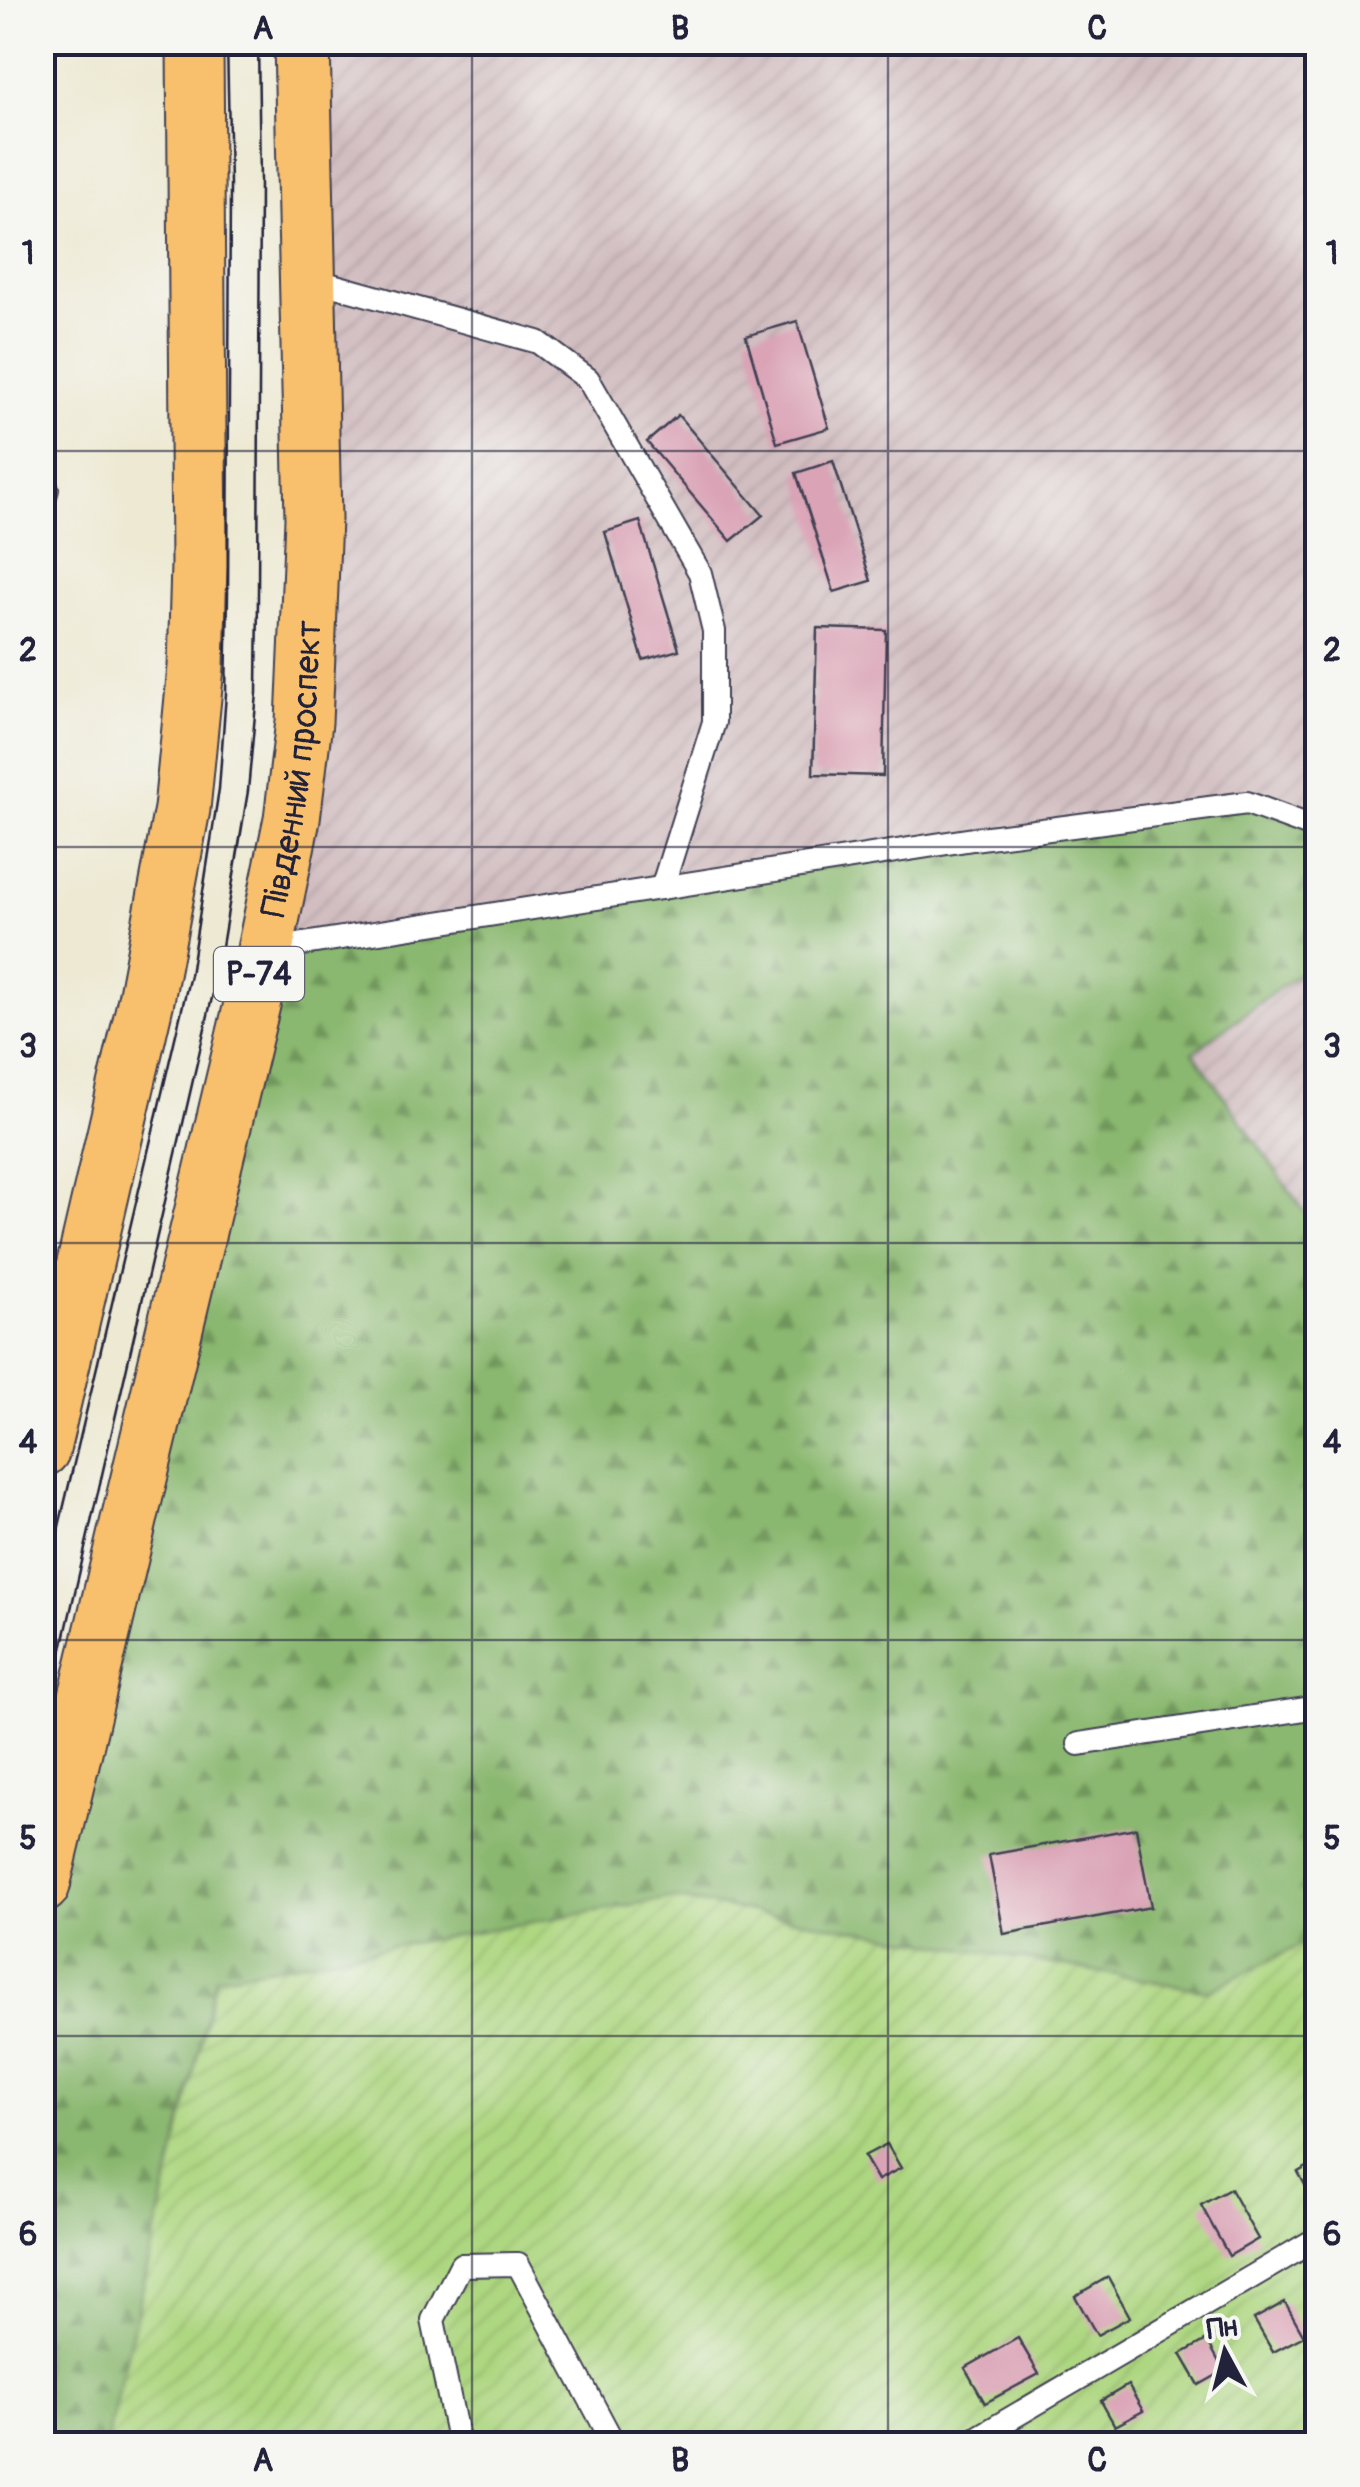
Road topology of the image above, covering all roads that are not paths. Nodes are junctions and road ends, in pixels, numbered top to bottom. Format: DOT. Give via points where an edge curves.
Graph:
graph roads {
  1 [pos="195,42"];
  2 [pos="302,42"];
  3 [pos="307,278"];
  4 [pos="1318,830"];
  5 [pos="662,888"];
  6 [pos="265,950"];
  7 [pos="42,1449"];
  8 [pos="1318,1707"];
  9 [pos="1079,1744"];
  10 [pos="42,1886"];
  11 [pos="1318,2238"];
  12 [pos="459,2444"];
  13 [pos="614,2444"];
  14 [pos="967,2444"];
  1 -- 7 [label="main road" via="199,564 182,809 146,1000"];
  2 -- 3 [label="main road, Південний проспект / Р-74"];
  3 -- 5 [label="lane" via="538,342 588,379 616,427 700,573 714,630 714,722"];
  3 -- 6 [label="main road, Південний проспект / Р-74" via="313,519 304,722"];
  4 -- 5 [label="lane" via="1247,803"];
  5 -- 6 [label="lane"];
  6 -- 10 [label="main road, Південний проспект / Р-74"];
  8 -- 9 [label="lane"];
  11 -- 14 [label="lane"];
  12 -- 13 [label="lane" via="433,2320 461,2265 518,2264"];
}
